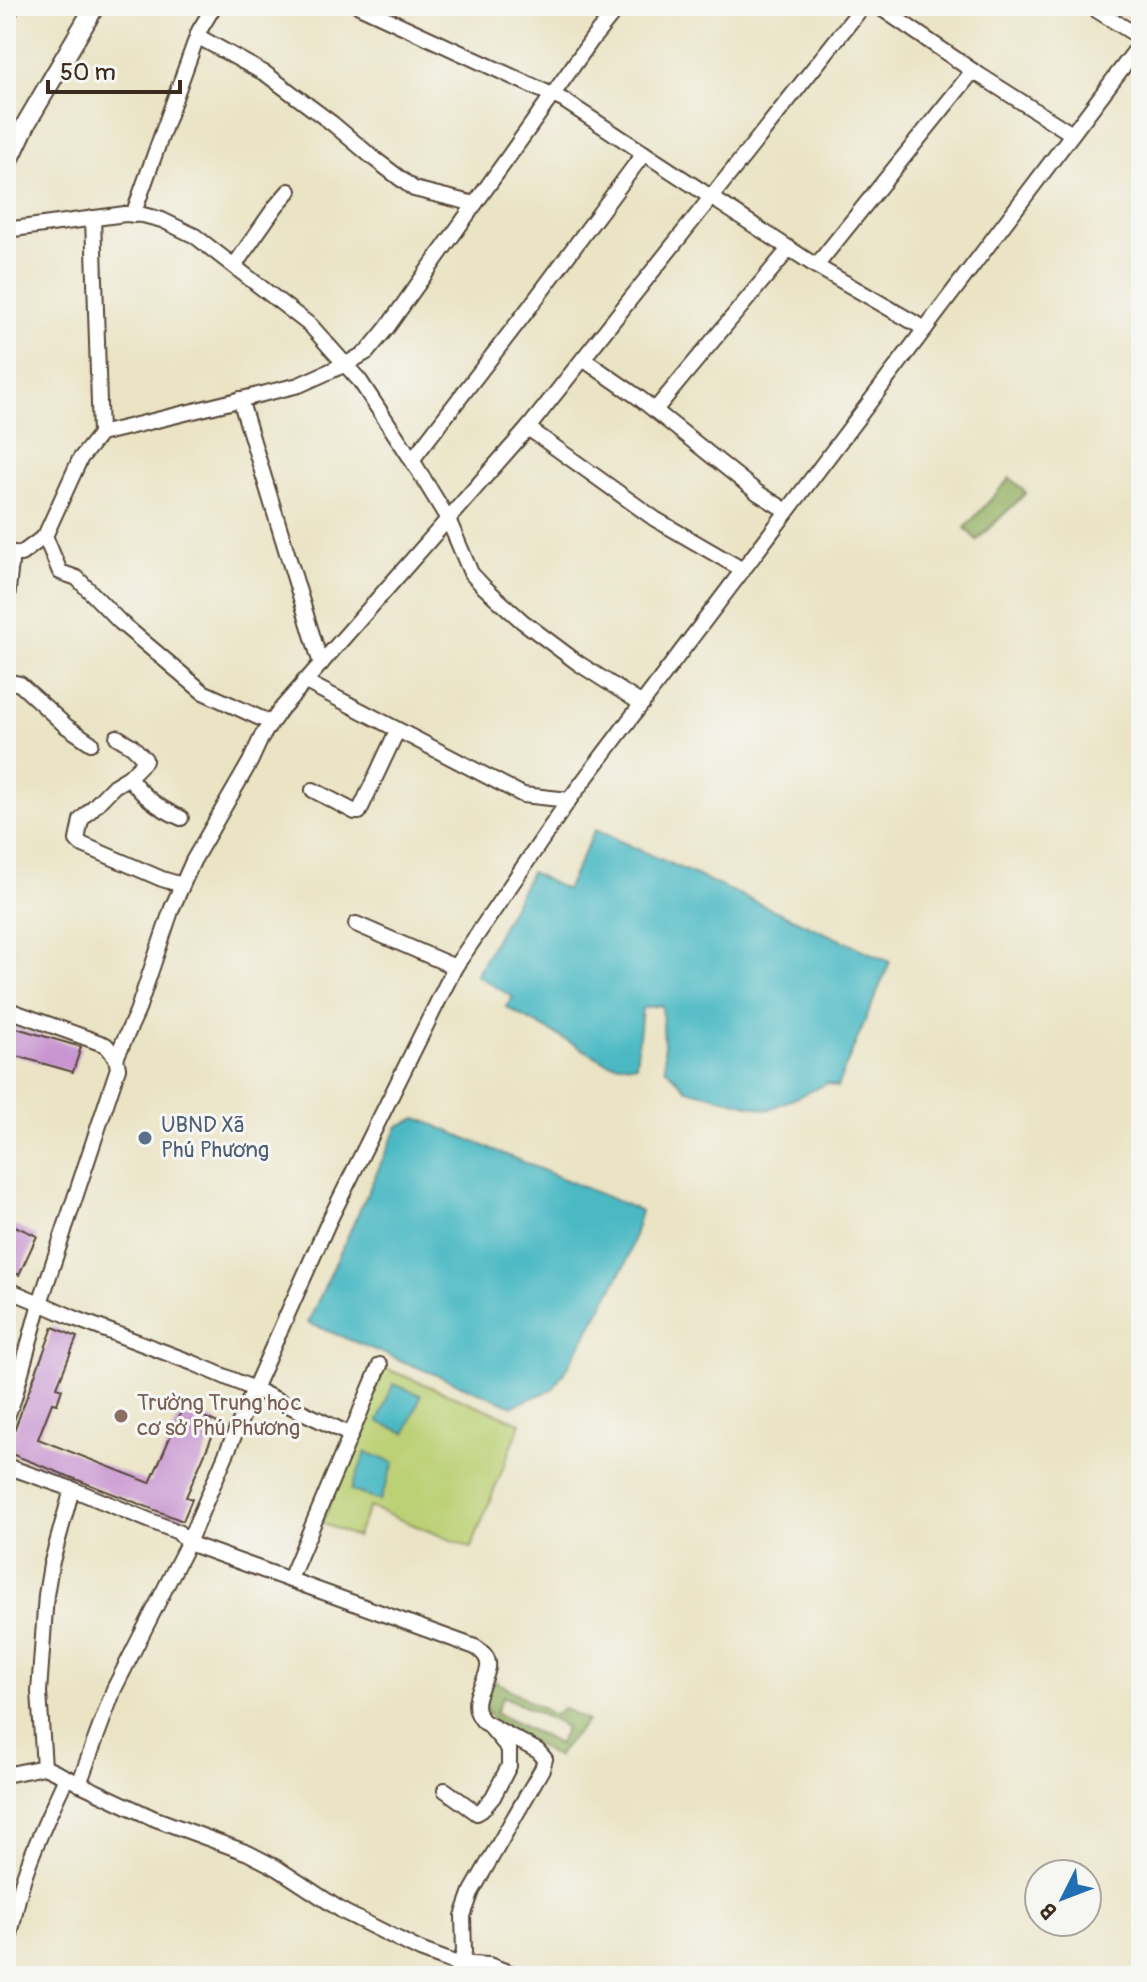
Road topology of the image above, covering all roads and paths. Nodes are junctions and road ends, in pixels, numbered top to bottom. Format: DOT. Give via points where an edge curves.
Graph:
graph roads {
  1 [pos="9,6"];
  2 [pos="95,6"];
  3 [pos="214,6"];
  4 [pos="359,6"];
  5 [pos="619,6"];
  6 [pos="863,6"];
  7 [pos="878,6"];
  8 [pos="1090,6"];
  9 [pos="6,12"];
  10 [pos="197,36"];
  11 [pos="1141,41"];
  12 [pos="973,71"];
  13 [pos="553,96"];
  14 [pos="1072,134"];
  15 [pos="644,153"];
  16 [pos="6,167"];
  17 [pos="289,191"];
  18 [pos="711,197"];
  19 [pos="475,204"];
  20 [pos="133,215"];
  21 [pos="93,218"];
  22 [pos="6,230"];
  23 [pos="789,249"];
  24 [pos="234,266"];
  25 [pos="816,266"];
  26 [pos="925,329"];
  27 [pos="583,359"];
  28 [pos="345,365"];
  29 [pos="240,399"];
  30 [pos="655,410"];
  31 [pos="528,428"];
  32 [pos="100,434"];
  33 [pos="412,460"];
  34 [pos="787,511"];
  35 [pos="448,519"];
  36 [pos="45,536"];
  37 [pos="9,552"];
  38 [pos="743,570"];
  39 [pos="6,608"];
  40 [pos="321,664"];
  41 [pos="6,681"];
  42 [pos="304,681"];
  43 [pos="642,704"];
  44 [pos="271,723"];
  45 [pos="397,731"];
  46 [pos="117,737"];
  47 [pos="91,743"];
  48 [pos="129,777"];
  49 [pos="313,790"];
  50 [pos="569,800"];
  51 [pos="181,818"];
  52 [pos="182,885"];
  53 [pos="356,924"];
  54 [pos="455,967"];
  55 [pos="6,1009"];
  56 [pos="116,1058"];
  57 [pos="6,1289"];
  58 [pos="40,1303"];
  59 [pos="380,1365"];
  60 [pos="254,1389"];
  61 [pos="6,1419"];
  62 [pos="351,1435"];
  63 [pos="6,1466"];
  64 [pos="72,1489"];
  65 [pos="188,1543"];
  66 [pos="290,1579"];
  67 [pos="489,1725"];
  68 [pos="44,1767"];
  69 [pos="6,1773"];
  70 [pos="73,1781"];
  71 [pos="445,1790"];
  72 [pos="6,1951"];
  73 [pos="459,1970"];
  74 [pos="518,1976"];
  1 -- 9 [label="main road"];
  2 -- 16 [label="street"];
  3 -- 10 [label="street"];
  4 -- 13 [label="street"];
  5 -- 13 [label="street"];
  6 -- 18 [label="street"];
  7 -- 12 [label="street"];
  8 -- 11 [label="street"];
  10 -- 19 [label="street" via="266,74 414,189"];
  10 -- 20 [label="street"];
  11 -- 14 [label="street"];
  12 -- 14 [label="street"];
  12 -- 25 [label="street"];
  13 -- 15 [label="street"];
  13 -- 19 [label="street"];
  14 -- 26 [label="street"];
  15 -- 18 [label="street"];
  15 -- 33 [label="street"];
  17 -- 24 [label="street"];
  18 -- 23 [label="street"];
  18 -- 27 [label="street"];
  19 -- 28 [label="street" via="376,343"];
  20 -- 21 [label="street"];
  20 -- 24 [label="street" via="162,220 195,236"];
  21 -- 22 [label="street"];
  21 -- 32 [label="street"];
  23 -- 25 [label="street"];
  23 -- 30 [label="street"];
  24 -- 28 [label="street" via="311,326"];
  25 -- 26 [label="street"];
  26 -- 34 [label="street"];
  27 -- 30 [label="street"];
  27 -- 31 [label="street"];
  28 -- 29 [label="street" via="299,385"];
  28 -- 33 [label="street"];
  29 -- 32 [label="street"];
  29 -- 40 [label="street"];
  30 -- 34 [label="street"];
  31 -- 35 [label="street"];
  31 -- 38 [label="street" via="655,519"];
  32 -- 36 [label="street" via="80,459"];
  33 -- 35 [label="street"];
  34 -- 38 [label="street"];
  35 -- 40 [label="street"];
  35 -- 43 [label="street" via="471,573 484,587 578,663"];
  36 -- 37 [label="street" via="21,554"];
  36 -- 44 [label="street" via="60,572 77,578 174,669 203,692"];
  37 -- 39 [label="street"];
  38 -- 43 [label="street"];
  40 -- 42 [label="street"];
  41 -- 47 [label="street" via="20,684"];
  42 -- 44 [label="street"];
  42 -- 45 [label="street"];
  43 -- 50 [label="street"];
  44 -- 52 [label="street"];
  45 -- 49 [label="street" via="359,812"];
  45 -- 50 [label="street" via="523,795"];
  46 -- 48 [label="street" via="145,759"];
  48 -- 51 [label="street" via="149,800"];
  48 -- 52 [label="street" via="81,820 77,840"];
  50 -- 54 [label="street"];
  52 -- 56 [label="street"];
  53 -- 54 [label="street"];
  54 -- 60 [label="street" via="328,1223"];
  55 -- 56 [label="street" via="106,1045"];
  56 -- 58 [label="street" via="118,1068"];
  57 -- 58 [label="street"];
  58 -- 60 [label="street"];
  58 -- 61 [label="street"];
  59 -- 62 [label="street"];
  60 -- 62 [label="street"];
  60 -- 65 [label="street"];
  62 -- 66 [label="street"];
  63 -- 64 [label="street"];
  64 -- 65 [label="street" via="178,1532"];
  64 -- 68 [label="street" via="46,1595 39,1692"];
  65 -- 66 [label="street"];
  65 -- 70 [label="street"];
  66 -- 67 [label="street" via="480,1650 489,1659 476,1709"];
  67 -- 71 [label="street" via="509,1749 509,1766 493,1797 477,1813"];
  67 -- 73 [label="street" via="545,1759 472,1891 463,1916"];
  68 -- 69 [label="street"];
  68 -- 70 [label="street"];
  70 -- 72 [label="street" via="30,1861"];
  70 -- 73 [label="street" via="248,1853 344,1912 455,1963"];
  73 -- 74 [label="street" via="489,1965"];
}
